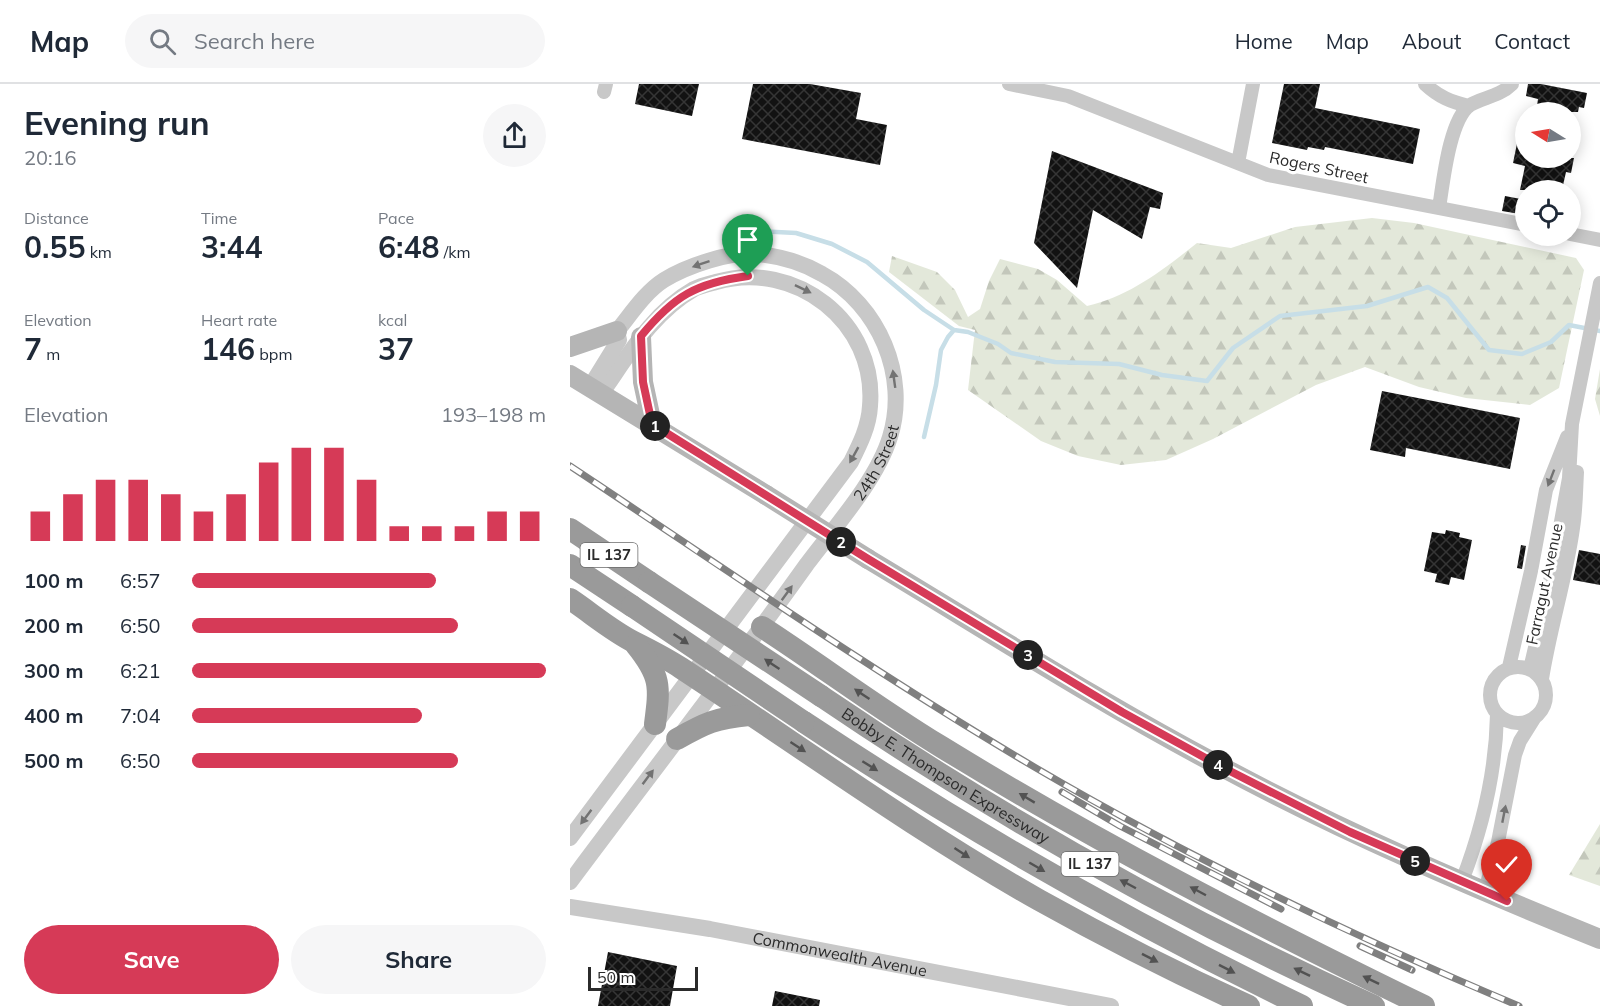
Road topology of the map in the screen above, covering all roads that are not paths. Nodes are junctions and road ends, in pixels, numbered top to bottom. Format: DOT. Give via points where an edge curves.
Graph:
graph roads {
  1 [pos="1009,84"];
  2 [pos="1253,84"];
  3 [pos="1425,84"];
  4 [pos="1512,84"];
  5 [pos="1057,89"];
  6 [pos="1469,106"];
  7 [pos="1238,163"];
  8 [pos="1439,208"];
  9 [pos="1515,223"];
  10 [pos="1581,236"];
  11 [pos="1600,240"];
  12 [pos="1600,283"];
  13 [pos="617,331"];
  14 [pos="641,336"];
  15 [pos="570,347"];
  16 [pos="570,375"];
  17 [pos="596,391"];
  18 [pos="1572,423"];
  19 [pos="652,424"];
  20 [pos="570,529"];
  21 [pos="570,565"];
  22 [pos="570,599"];
  23 [pos="762,627"];
  24 [pos="633,642"];
  25 [pos="1509,667"];
  26 [pos="1530,669"];
  27 [pos="692,675"];
  28 [pos="1542,679"];
  29 [pos="713,690"];
  30 [pos="1497,714"];
  31 [pos="749,715"];
  32 [pos="1535,717"];
  33 [pos="655,724"];
  34 [pos="677,739"];
  35 [pos="570,838"];
  36 [pos="1462,881"];
  37 [pos="570,882"];
  38 [pos="1485,891"];
  39 [pos="570,907"];
  40 [pos="1600,939"];
  41 [pos="1111,1006"];
  42 [pos="1249,1006"];
  43 [pos="1302,1006"];
  44 [pos="1374,1006"];
  45 [pos="1424,1006"];
  1 -- 5 [label="street, Rogers Street"];
  2 -- 7 [label="street"];
  3 -- 6 [label="street" via="1437,95"];
  4 -- 6 [label="street"];
  5 -- 7 [label="street, Rogers Street"];
  6 -- 8 [label="street" via="1451,139"];
  7 -- 8 [label="street, Rogers Street" via="1268,175"];
  8 -- 9 [label="street, Rogers Street"];
  10 -- 11 [label="street"];
  12 -- 18 [label="street, Farragut Avenue"];
  13 -- 15 [label="main road"];
  13 -- 17 [label="street, 24th Street" via="619,340"];
  23 -- 13 [label="street, 24th Street, one-way" via="867,482 884,452 894,420 896,384 889,353 873,321 851,295 823,274 791,261 755,254 721,258 662,282"];
  14 -- 17 [label="street, 24th Street"];
  14 -- 19 [label="main road" via="642,375"];
  14 -- 27 [label="street, 24th Street, one-way" via="656,318 696,288 725,279 768,278 796,286 831,309 854,337 867,371 870,406 861,442 851,462"];
  16 -- 17 [label="main road"];
  17 -- 19 [label="main road"];
  18 -- 25 [label="street, Farragut Avenue, one-way" via="1546,490"];
  18 -- 26 [label="street, Farragut Avenue" via="1569,478"];
  18 -- 28 [label="street, Farragut Avenue" via="1578,463 1574,526"];
  19 -- 36 [label="main road, bridge" via="1122,712 1350,832"];
  44 -- 20 [label="highway, Bobby E. Thompson Expressway / IL 137, one-way, bridge" via="1076,856 820,696"];
  21 -- 43 [label="highway, Bobby E. Thompson Expressway / IL 137, one-way, bridge" via="953,818 1122,915"];
  22 -- 24 [label="highway"];
  23 -- 29 [label="street, 24th Street"];
  45 -- 23 [label="highway, one-way" via="1294,943 1034,802 938,745"];
  24 -- 27 [label="highway"];
  24 -- 33 [label="highway" via="651,664 656,681 659,694"];
  25 -- 26 [label="street"];
  25 -- 30 [label="street" via="1491,684 1490,702"];
  26 -- 28 [label="street"];
  27 -- 29 [label="highway"];
  27 -- 33 [label="street, 24th Street"];
  28 -- 32 [label="street" via="1546,698"];
  29 -- 31 [label="highway"];
  29 -- 34 [label="street, 24th Street"];
  30 -- 32 [label="street" via="1515,723"];
  30 -- 36 [label="street" via="1494,756 1477,841"];
  31 -- 34 [label="highway" via="720,718"];
  31 -- 42 [label="highway, one-way" via="1039,900"];
  38 -- 32 [label="street, one-way" via="1515,755"];
  33 -- 35 [label="street, 24th Street, one-way"];
  37 -- 34 [label="street, 24th Street, one-way"];
  36 -- 38 [label="main road"];
  38 -- 40 [label="main road"];
  39 -- 41 [label="street, Commonwealth Avenue" via="710,929"];
}
